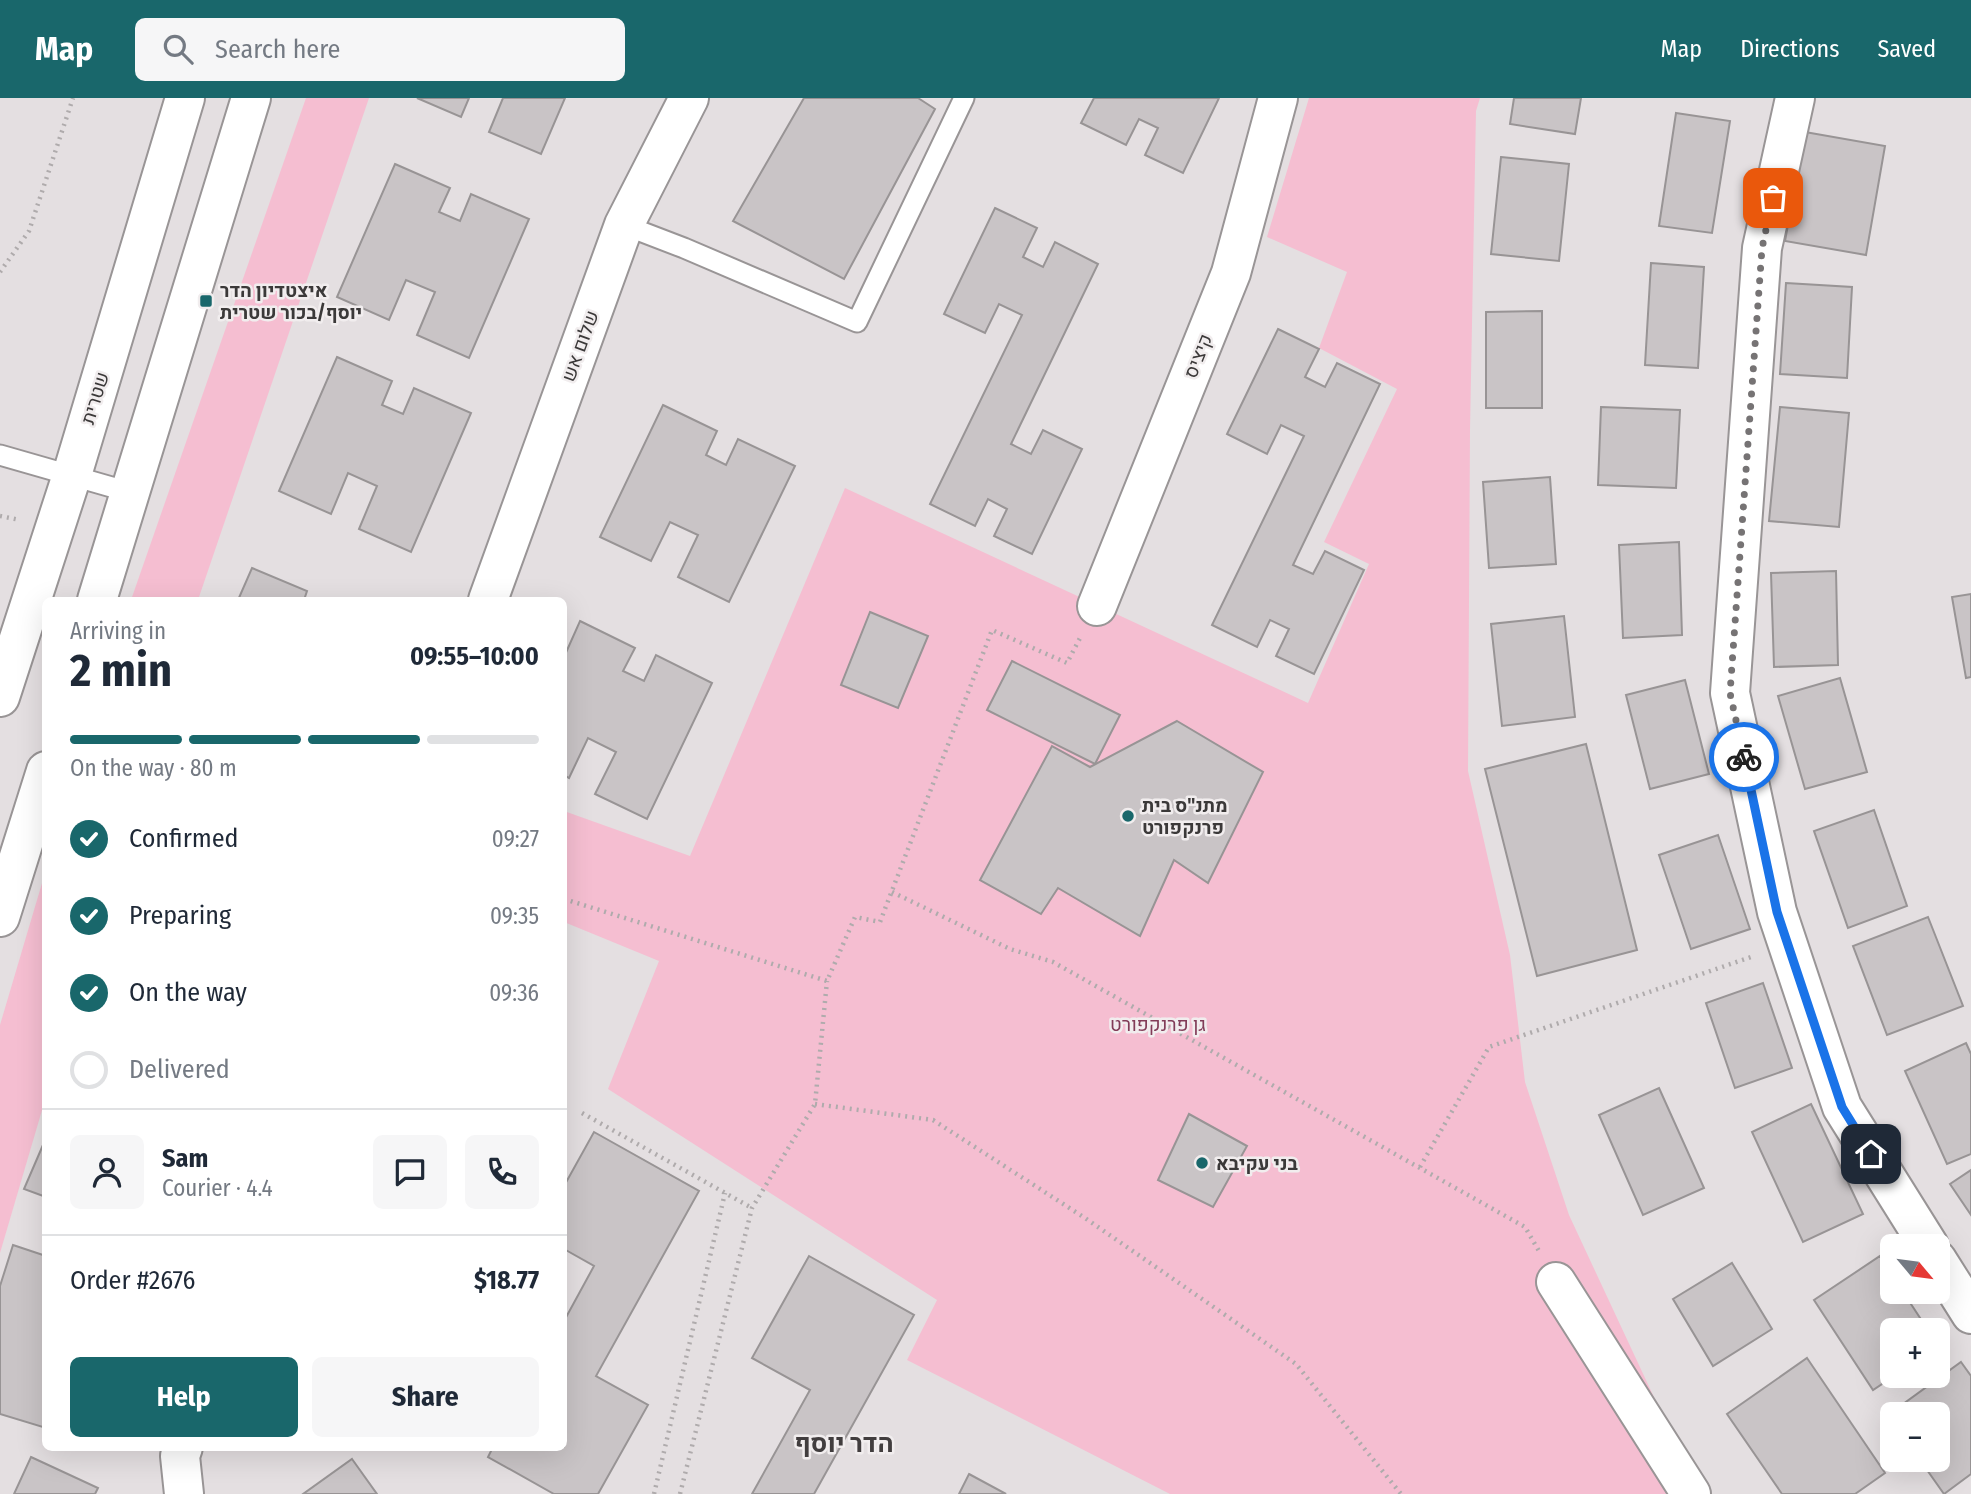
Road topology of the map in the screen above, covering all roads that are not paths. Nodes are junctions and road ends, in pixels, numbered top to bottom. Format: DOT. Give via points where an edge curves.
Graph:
graph roads {
  1 [pos="185,98"];
  2 [pos="251,98"];
  3 [pos="689,98"];
  4 [pos="964,98"];
  5 [pos="1278,98"];
  6 [pos="1795,98"];
  7 [pos="624,225"];
  8 [pos="0,455"];
  9 [pos="72,475"];
  10 [pos="129,492"];
  11 [pos="98,597"];
  12 [pos="489,597"];
  13 [pos="1097,606"];
  14 [pos="0,697"];
  15 [pos="42,784"];
  16 [pos="0,917"];
  17 [pos="1921,1234"];
  18 [pos="1950,1281"];
  19 [pos="1556,1282"];
  20 [pos="1971,1314"];
  21 [pos="182,1451"];
  22 [pos="184,1494"];
  23 [pos="1691,1494"];
  1 -- 9 [label="street, שטרית"];
  2 -- 10 [label="street"];
  3 -- 7 [label="street, שלום אש"];
  4 -- 7 [label="lane" via="858,322"];
  5 -- 13 [label="street, קיציס" via="1231,273"];
  6 -- 17 [label="street" via="1762,248 1730,693 1777,912 1842,1107"];
  7 -- 12 [label="street, שלום אש"];
  8 -- 9 [label="lane"];
  9 -- 10 [label="lane"];
  9 -- 14 [label="street, שטרית"];
  10 -- 11 [label="street"];
  15 -- 16 [label="street"];
  18 -- 20 [label="street"];
  19 -- 23 [label="street"];
  21 -- 22 [label="street"];
}
